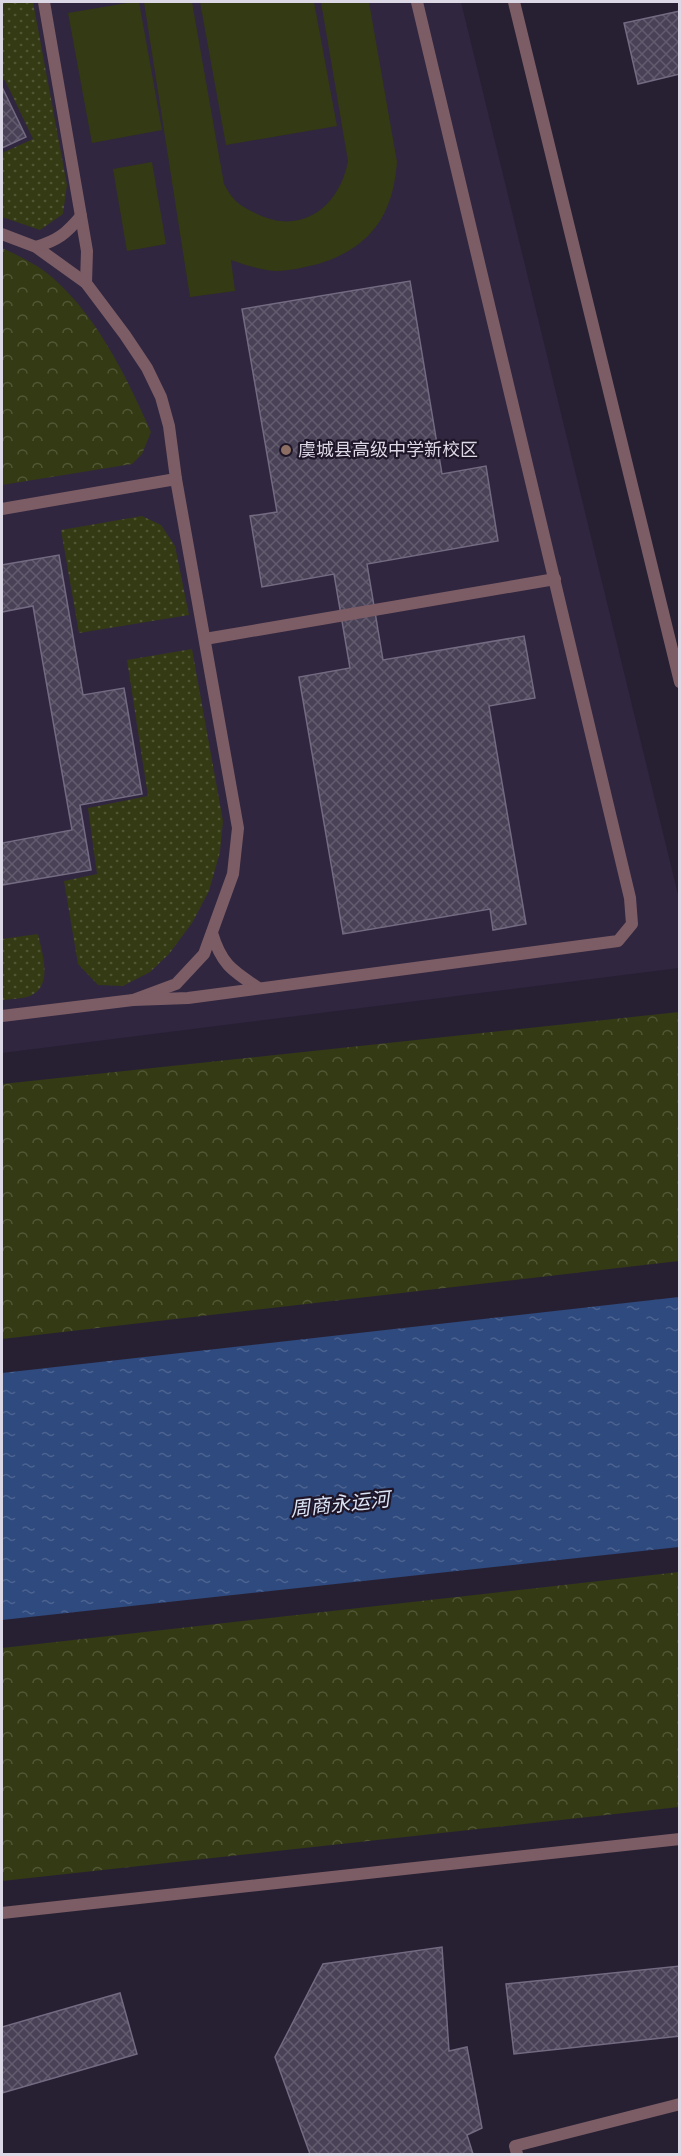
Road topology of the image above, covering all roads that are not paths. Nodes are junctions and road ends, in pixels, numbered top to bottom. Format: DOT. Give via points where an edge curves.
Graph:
graph roads {
  1 [pos="44,2"];
  2 [pos="417,2"];
  3 [pos="514,2"];
  4 [pos="81,216"];
  5 [pos="2,234"];
  6 [pos="36,247"];
  7 [pos="86,283"];
  8 [pos="176,479"];
  9 [pos="2,508"];
  10 [pos="555,579"];
  11 [pos="205,639"];
  12 [pos="680,682"];
  13 [pos="212,933"];
  14 [pos="257,987"];
  15 [pos="133,1000"];
  16 [pos="2,1016"];
  17 [pos="680,1839"];
  18 [pos="2,1913"];
  19 [pos="680,2104"];
  20 [pos="517,2154"];
  1 -- 4 [label="street"];
  2 -- 10 [label="street"];
  3 -- 12 [label="street"];
  4 -- 6 [label="street" via="56,240"];
  4 -- 7 [label="street" via="87,251"];
  5 -- 6 [label="street"];
  6 -- 7 [label="street"];
  7 -- 8 [label="street" via="147,368 161,397 170,426"];
  8 -- 9 [label="street"];
  8 -- 11 [label="street"];
  10 -- 11 [label="street"];
  10 -- 14 [label="street" via="630,898 632,924 618,941"];
  11 -- 13 [label="street" via="238,828 233,874"];
  13 -- 14 [label="street" via="218,951 233,971"];
  13 -- 15 [label="street" via="204,954 176,984"];
  14 -- 15 [label="street" via="188,998"];
  15 -- 16 [label="street"];
  17 -- 18 [label="street"];
  19 -- 20 [label="street" via="515,2146"];
}
